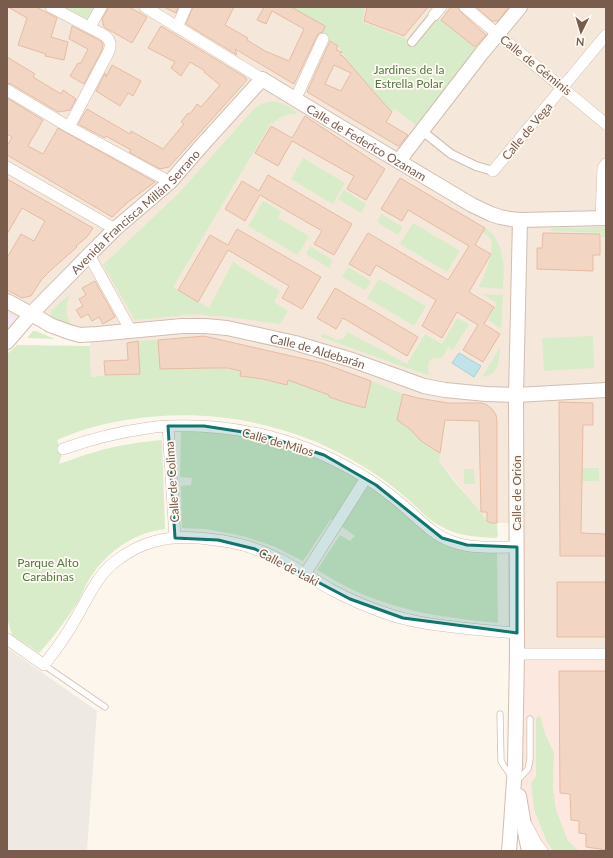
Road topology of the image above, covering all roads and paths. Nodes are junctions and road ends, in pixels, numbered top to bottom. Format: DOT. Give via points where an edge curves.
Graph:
graph roads {
  1 [pos="51,7"];
  2 [pos="101,7"];
  3 [pos="145,7"];
  4 [pos="186,7"];
  5 [pos="465,7"];
  6 [pos="520,7"];
  7 [pos="437,11"];
  8 [pos="177,26"];
  9 [pos="90,27"];
  10 [pos="498,34"];
  11 [pos="606,35"];
  12 [pos="323,39"];
  13 [pos="412,42"];
  14 [pos="262,79"];
  15 [pos="563,88"];
  16 [pos="7,90"];
  17 [pos="296,100"];
  18 [pos="606,124"];
  19 [pos="69,127"];
  20 [pos="426,134"];
  21 [pos="400,162"];
  22 [pos="606,164"];
  23 [pos="7,167"];
  24 [pos="493,171"];
  25 [pos="170,182"];
  26 [pos="604,218"];
  27 [pos="520,220"];
  28 [pos="116,229"];
  29 [pos="89,255"];
  30 [pos="7,301"];
  31 [pos="31,314"];
  32 [pos="131,331"];
  33 [pos="7,342"];
  34 [pos="606,390"];
  35 [pos="516,395"];
  36 [pos="168,426"];
  37 [pos="63,448"];
  38 [pos="366,478"];
  39 [pos="175,538"];
  40 [pos="517,547"];
  41 [pos="305,574"];
  42 [pos="516,633"];
  43 [pos="7,639"];
  44 [pos="517,654"];
  45 [pos="606,654"];
  46 [pos="44,665"];
  47 [pos="105,708"];
  48 [pos="500,714"];
  49 [pos="530,719"];
  50 [pos="516,780"];
  51 [pos="522,816"];
  52 [pos="509,851"];
  53 [pos="529,851"];
  54 [pos="542,851"];
  1 -- 9 [label="street"];
  2 -- 9 [label="street"];
  3 -- 8 [label="street, Calle de Federico Ozanam"];
  4 -- 8 [label="street"];
  5 -- 10 [label="street, Calle de Géminis"];
  6 -- 10 [label="street"];
  7 -- 13 [label="street"];
  8 -- 14 [label="street, Calle de Federico Ozanam"];
  9 -- 19 [label="street" via="107,37 111,43 110,48"];
  10 -- 15 [label="street, Calle de Géminis"];
  10 -- 21 [label="street" via="424,127"];
  11 -- 15 [label="street, Calle de Vega"];
  12 -- 17 [label="street"];
  14 -- 17 [label="street, Calle de Federico Ozanam"];
  14 -- 25 [label="street, Avenida Francisca Millán Serrano"];
  15 -- 18 [label="street, Calle de Géminis"];
  15 -- 24 [label="street, Calle de Vega"];
  16 -- 19 [label="street"];
  17 -- 21 [label="street, Calle de Federico Ozanam"];
  19 -- 25 [label="street"];
  20 -- 24 [label="street" via="451,154"];
  21 -- 27 [label="street, Calle de Federico Ozanam" via="482,210 500,217"];
  22 -- 26 [label="street" via="603,168"];
  23 -- 28 [label="street"];
  25 -- 28 [label="street, Avenida Francisca Millán Serrano"];
  26 -- 27 [label="street, Calle de Federico Ozanam"];
  27 -- 35 [label="street, Calle de Orión"];
  28 -- 29 [label="street, Avenida Francisca Millán Serrano"];
  29 -- 31 [label="street, Avenida Francisca Millán Serrano"];
  29 -- 32 [label="street"];
  30 -- 31 [label="street, Calle de Aldebarán"];
  31 -- 32 [label="street, Calle de Aldebarán" via="50,325 80,335"];
  31 -- 33 [label="street, Avenida Francisca Millán Serrano"];
  32 -- 35 [label="street, Calle de Aldebarán" via="182,326 227,328 303,345 424,386 457,392"];
  34 -- 35 [label="street, Calle de Aldebarán"];
  35 -- 40 [label="street, Calle de Orión"];
  36 -- 37 [label="street, Calle de Milos" via="112,434"];
  36 -- 38 [label="street, Calle de Milos" via="204,426 262,435 324,455"];
  36 -- 39 [label="street, Calle de Colima"];
  38 -- 40 [label="street, Calle de Milos" via="442,538 454,543 480,547"];
  38 -- 41 [label="street"];
  39 -- 41 [label="street, Calle de Laki" via="239,544 270,555"];
  39 -- 46 [label="street, Calle de Laki" via="145,544 114,562 93,588 74,622"];
  40 -- 42 [label="street, Calle de Orión"];
  41 -- 42 [label="street, Calle de Laki" via="350,599 385,613 438,625"];
  42 -- 44 [label="street, Calle de Orión"];
  43 -- 46 [label="street"];
  44 -- 45 [label="street"];
  44 -- 50 [label="street, Calle de Orión"];
  46 -- 47 [label="lane"];
  48 -- 50 [label="lane" via="501,761"];
  49 -- 50 [label="lane" via="528,769"];
  50 -- 51 [label="street, Calle de Orión"];
  50 -- 52 [label="street, Calle de Orión"];
  51 -- 53 [label="street, Calle de Orión"];
  51 -- 54 [label="street, Calle de Orión"];
}
